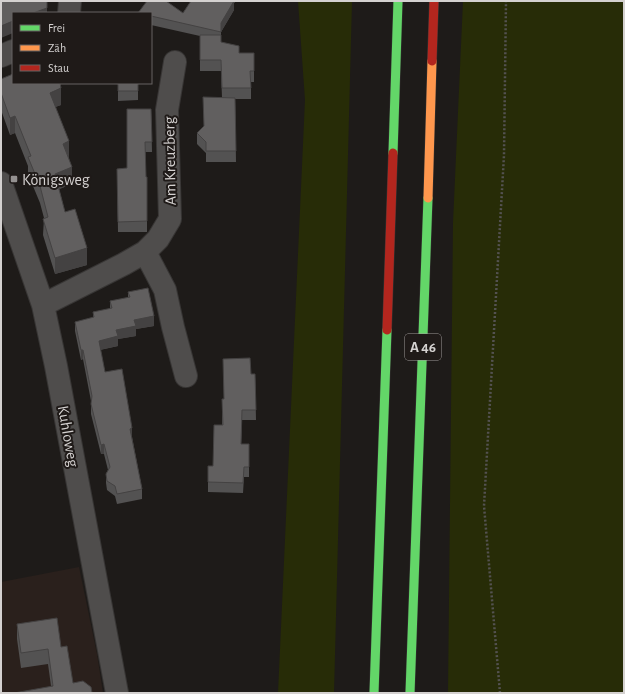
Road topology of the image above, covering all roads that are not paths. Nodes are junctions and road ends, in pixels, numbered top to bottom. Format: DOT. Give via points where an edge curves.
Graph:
graph roads {
  1 [pos="70,1"];
  2 [pos="398,1"];
  3 [pos="434,1"];
  4 [pos="69,12"];
  5 [pos="12,51"];
  6 [pos="1,56"];
  7 [pos="175,62"];
  8 [pos="1,183"];
  9 [pos="145,252"];
  10 [pos="43,305"];
  11 [pos="186,376"];
  12 [pos="117,693"];
  13 [pos="374,693"];
  14 [pos="410,693"];
  1 -- 4 [label="street"];
  2 -- 13 [label="highway, A 46"];
  3 -- 14 [label="highway, A 46"];
  5 -- 6 [label="street"];
  7 -- 9 [label="street, Am Kreuzberg" via="167,110 170,219 158,239"];
  8 -- 10 [label="street, Kuhloweg"];
  9 -- 10 [label="street, Am Kreuzberg"];
  9 -- 11 [label="street" via="165,290"];
  10 -- 12 [label="street, Kuhloweg"];
}
